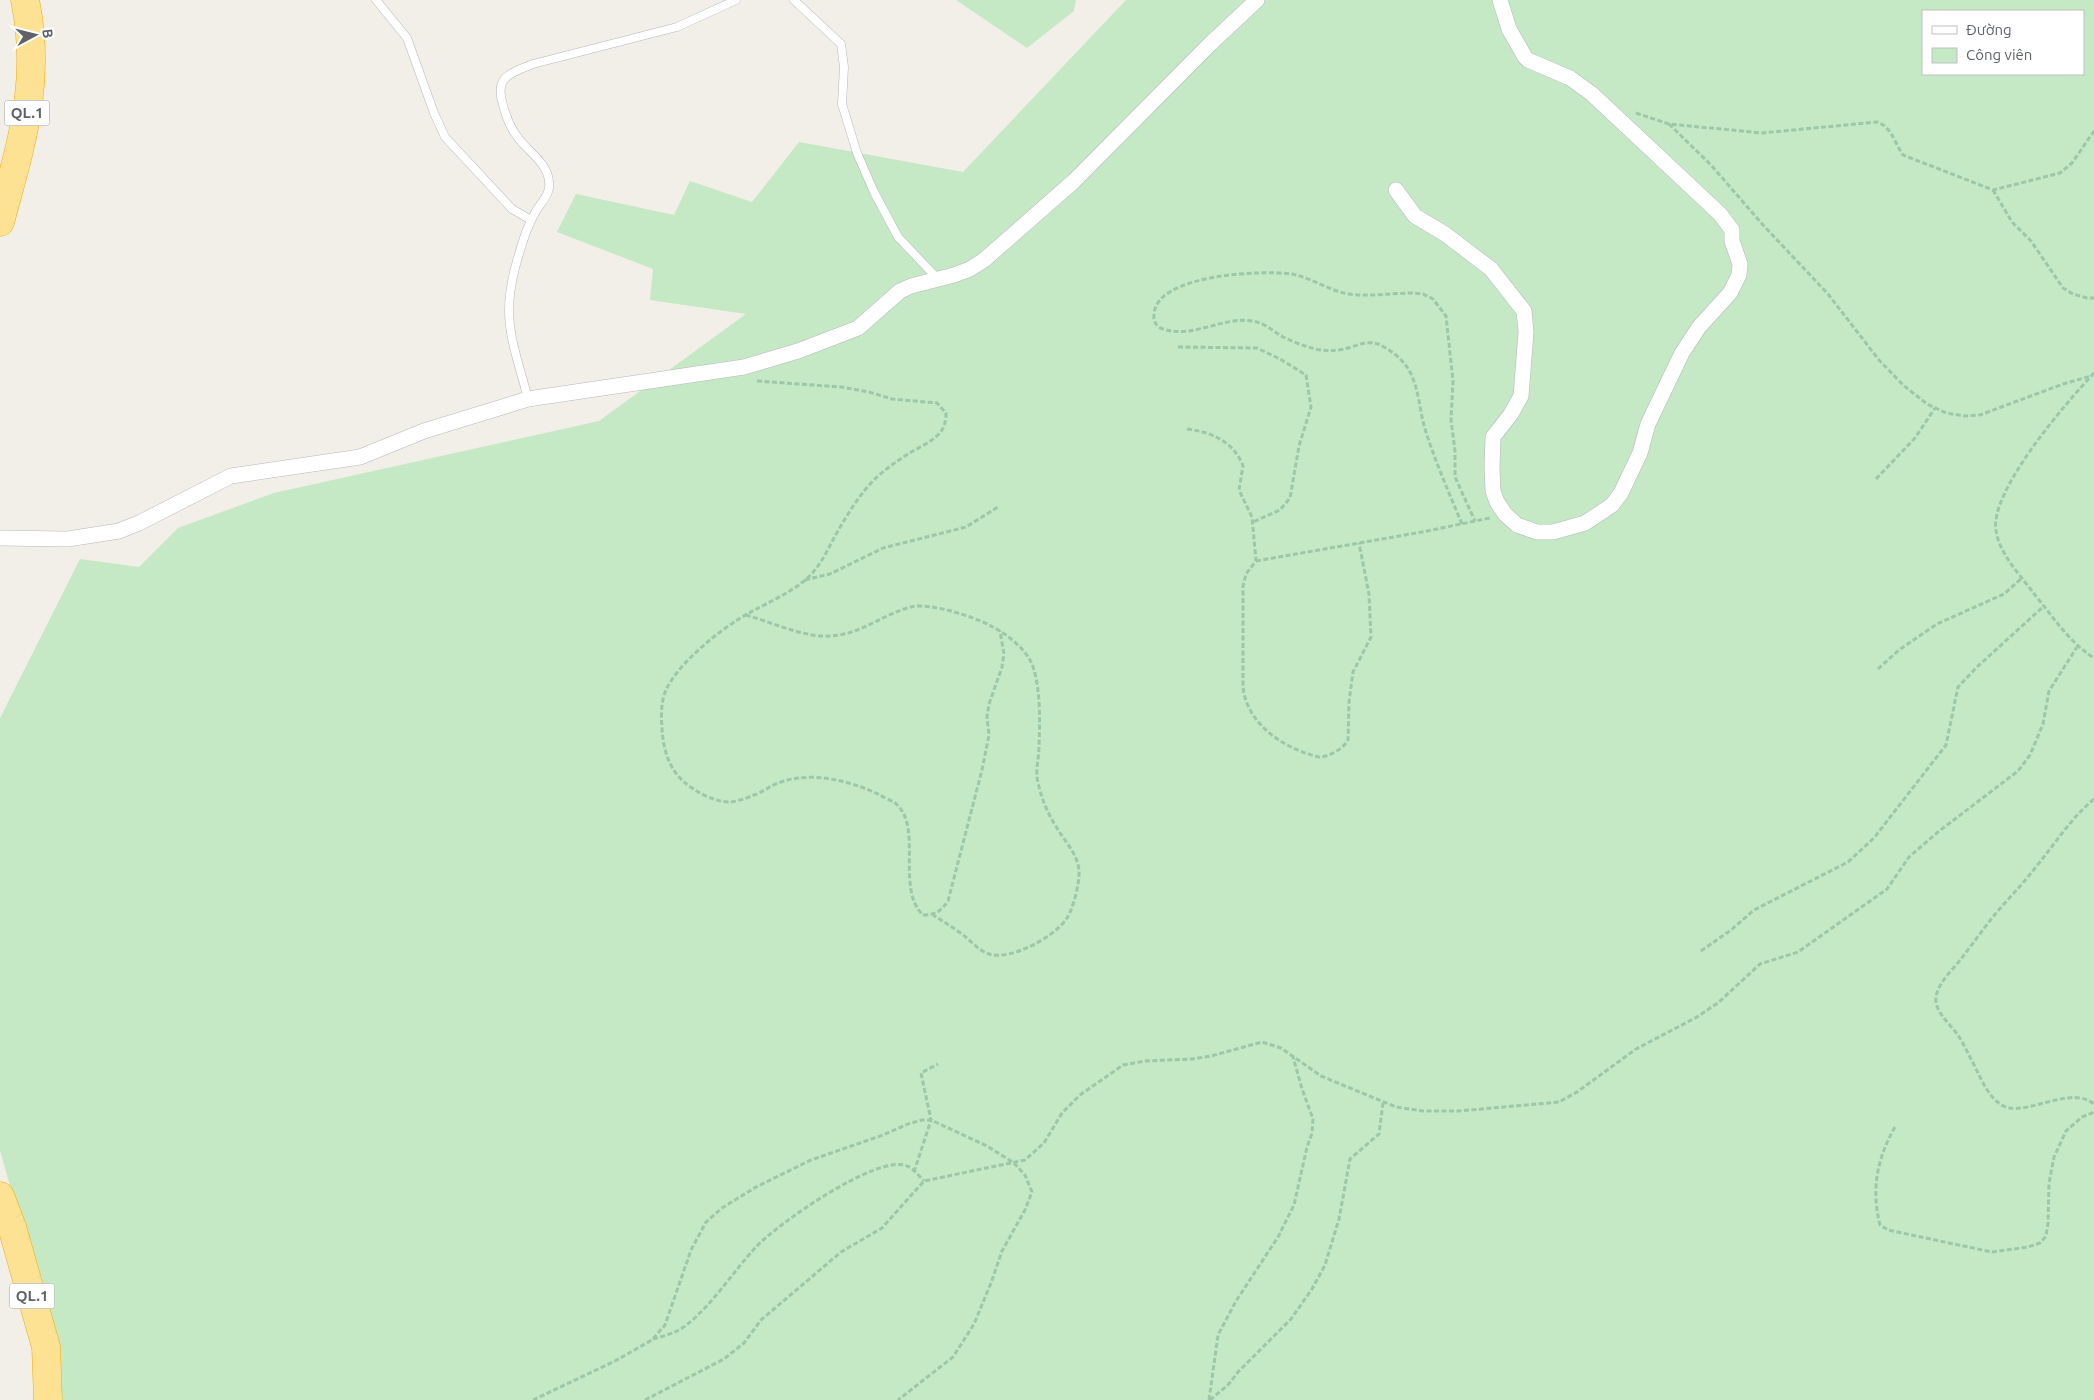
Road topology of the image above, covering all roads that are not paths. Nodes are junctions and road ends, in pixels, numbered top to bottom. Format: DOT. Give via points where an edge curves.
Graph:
graph roads {
  1 [pos="26,0"];
  2 [pos="376,0"];
  3 [pos="736,0"];
  4 [pos="794,0"];
  5 [pos="1257,0"];
  6 [pos="1500,0"];
  7 [pos="1396,190"];
  8 [pos="531,220"];
  9 [pos="0,222"];
  10 [pos="938,280"];
  11 [pos="528,399"];
  12 [pos="0,538"];
  13 [pos="0,1196"];
  14 [pos="48,1400"];
  1 -- 9 [label="highway, QL.1" via="32,57 30,92 26,123"];
  2 -- 8 [label="lane" via="407,38 445,137 512,209"];
  3 -- 8 [label="lane" via="677,27 533,64 503,79 499,88 508,120 518,138 541,162 550,184 547,196"];
  4 -- 10 [label="lane" via="841,44 844,67 842,104 860,159 898,237"];
  5 -- 10 [label="street" via="1074,181 999,247 970,269"];
  6 -- 7 [label="street" via="1509,29 1528,60 1570,78 1592,94 1725,219 1732,230 1740,270 1730,293 1699,327 1682,353 1648,424 1640,453 1621,493 1612,505 1585,523 1553,532 1526,530 1505,514 1497,502 1493,491 1492,447 1495,434 1521,396 1526,332 1524,311 1491,269 1415,216"];
  8 -- 11 [label="lane" via="517,264 509,311 513,342"];
  10 -- 11 [label="street" via="900,292 864,324 762,362 720,372 652,379"];
  11 -- 12 [label="street" via="424,431 360,456 232,476 119,531 68,539"];
  13 -- 14 [label="highway, QL.1" via="46,1347"];
}
